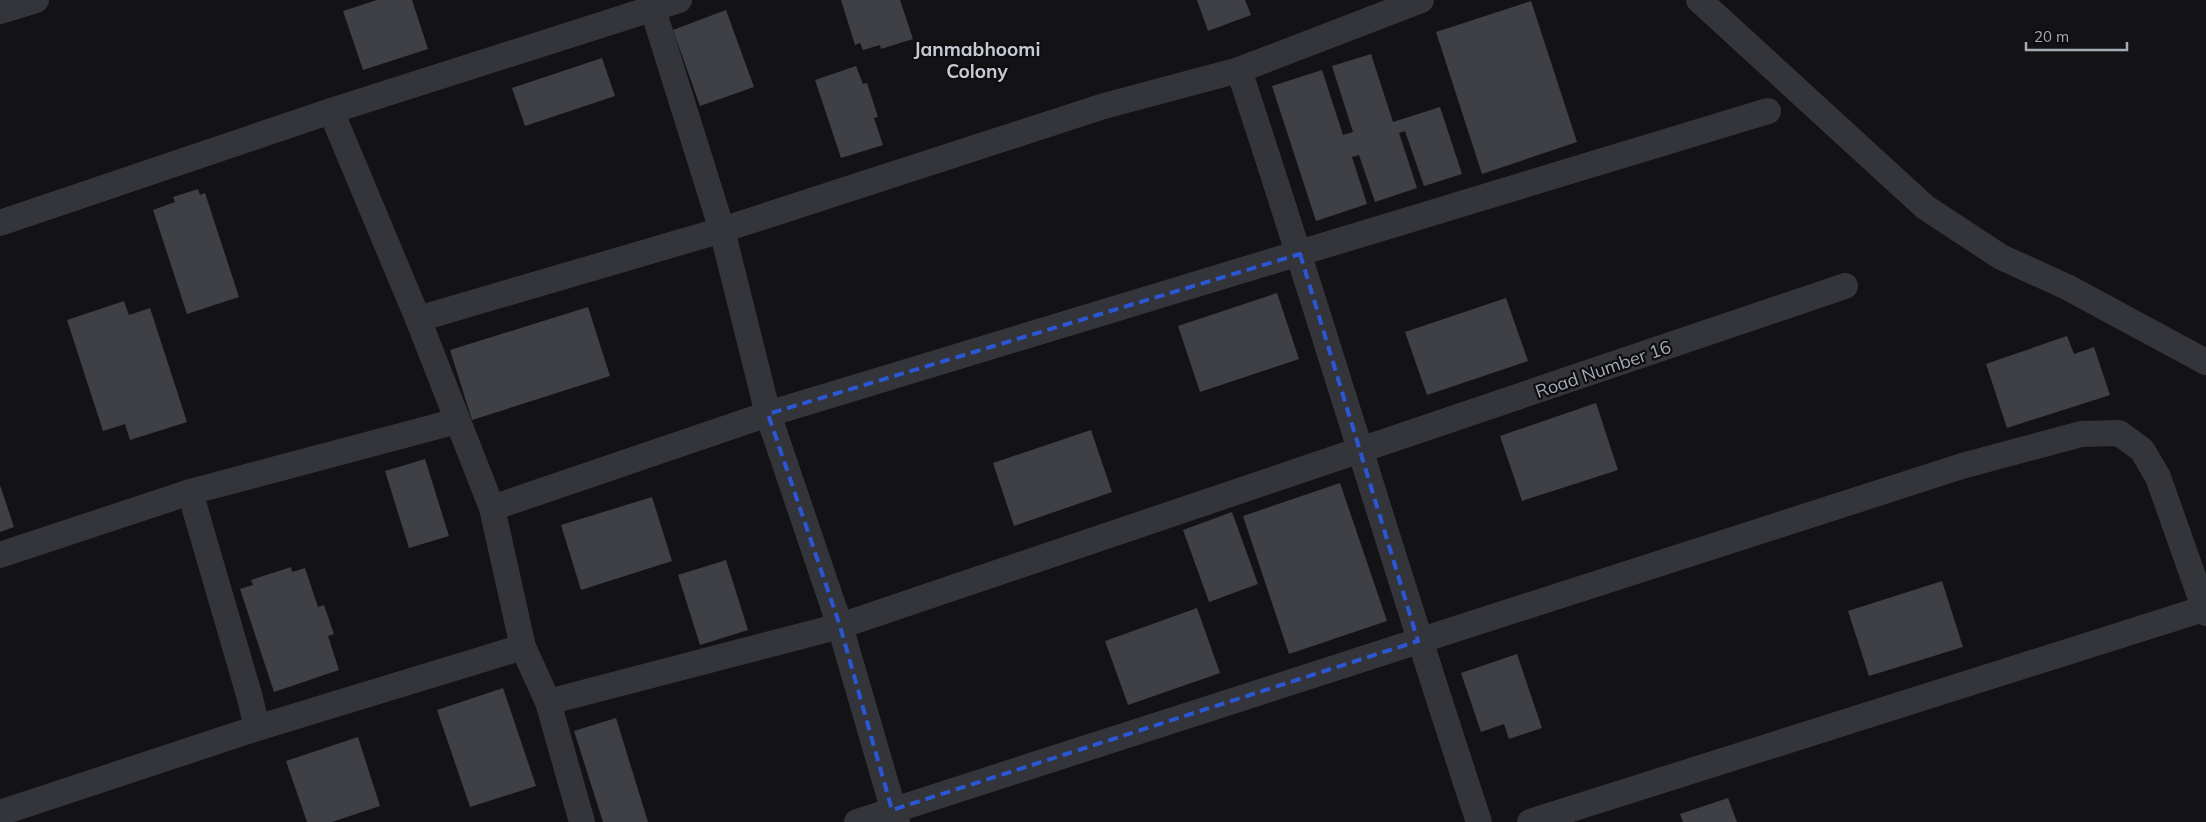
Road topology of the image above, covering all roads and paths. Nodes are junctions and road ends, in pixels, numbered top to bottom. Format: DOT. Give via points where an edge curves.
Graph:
graph roads {
  1 [pos="36,0"];
  2 [pos="679,0"];
  3 [pos="1421,0"];
  4 [pos="1699,0"];
  5 [pos="651,4"];
  6 [pos="0,11"];
  7 [pos="1239,70"];
  8 [pos="1768,111"];
  9 [pos="331,112"];
  10 [pos="0,223"];
  11 [pos="722,230"];
  12 [pos="1300,254"];
  13 [pos="1845,286"];
  14 [pos="418,319"];
  15 [pos="2206,362"];
  16 [pos="768,414"];
  17 [pos="457,422"];
  18 [pos="1360,450"];
  19 [pos="190,492"];
  20 [pos="492,508"];
  21 [pos="0,555"];
  22 [pos="2205,610"];
  23 [pos="840,626"];
  24 [pos="1418,640"];
  25 [pos="523,647"];
  26 [pos="548,702"];
  27 [pos="257,728"];
  28 [pos="0,813"];
  29 [pos="895,816"];
  30 [pos="582,822"];
  31 [pos="857,822"];
  32 [pos="1478,822"];
  33 [pos="1530,822"];
  1 -- 6 [label="street"];
  2 -- 5 [label="street"];
  3 -- 7 [label="street"];
  4 -- 15 [label="street" via="1925,207 2001,258 2067,287"];
  5 -- 9 [label="street"];
  5 -- 11 [label="street"];
  7 -- 11 [label="street" via="1104,106"];
  7 -- 12 [label="street"];
  8 -- 12 [label="street"];
  9 -- 10 [label="street"];
  9 -- 14 [label="street"];
  11 -- 14 [label="street"];
  11 -- 16 [label="street"];
  12 -- 16 [label="street"];
  12 -- 18 [label="street"];
  13 -- 18 [label="street, Road Number 16"];
  14 -- 17 [label="street"];
  16 -- 20 [label="street"];
  16 -- 23 [label="street"];
  17 -- 19 [label="street"];
  17 -- 20 [label="street"];
  18 -- 23 [label="street, Road Number 16"];
  18 -- 24 [label="street"];
  19 -- 21 [label="street"];
  19 -- 27 [label="street"];
  20 -- 25 [label="street"];
  22 -- 24 [label="street" via="2158,478 2142,450 2119,433 2081,434 1962,466"];
  22 -- 33 [label="street"];
  23 -- 26 [label="street, Road Number 16"];
  23 -- 29 [label="street"];
  24 -- 29 [label="street"];
  24 -- 32 [label="street"];
  25 -- 26 [label="street"];
  25 -- 27 [label="street"];
  26 -- 30 [label="street"];
  27 -- 28 [label="street"];
  29 -- 31 [label="street"];
}
